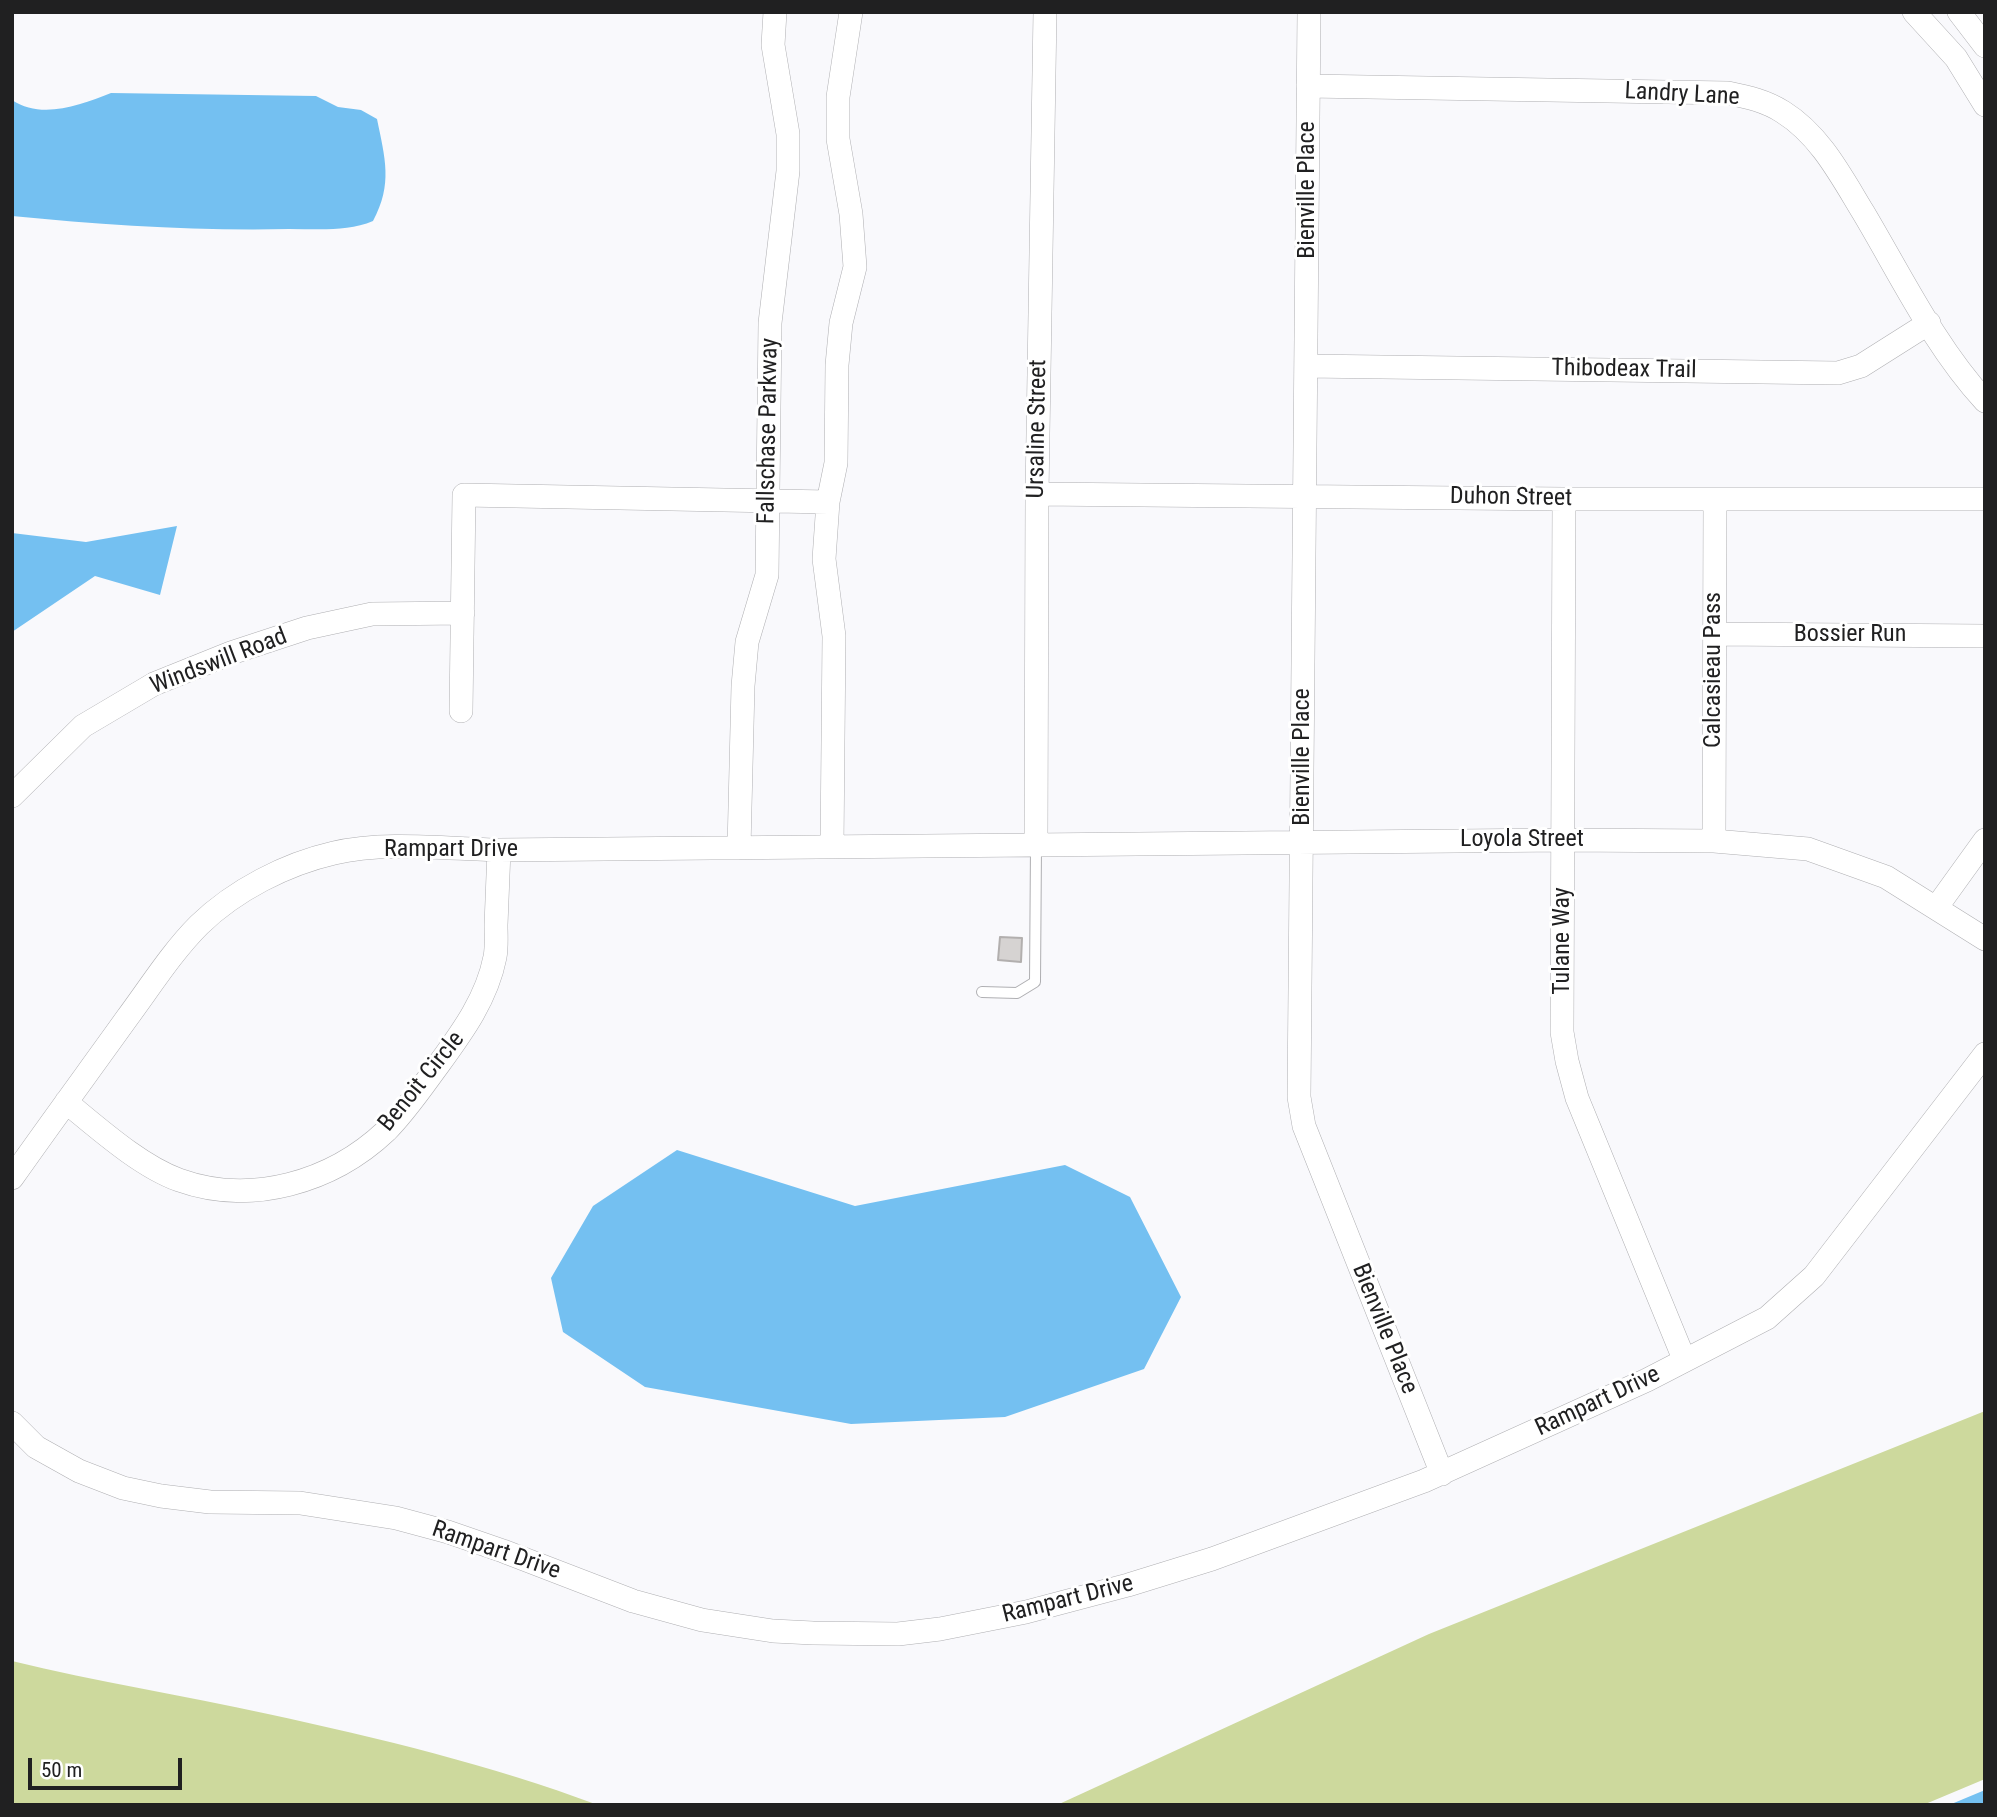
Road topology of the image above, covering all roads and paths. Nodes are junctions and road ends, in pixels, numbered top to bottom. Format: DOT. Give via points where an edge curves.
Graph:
graph roads {
  1 [pos="775,12"];
  2 [pos="851,12"];
  3 [pos="1045,12"];
  4 [pos="1309,12"];
  5 [pos="1914,12"];
  6 [pos="1959,12"];
  7 [pos="1985,46"];
  8 [pos="1308,86"];
  9 [pos="1985,105"];
  10 [pos="1929,323"];
  11 [pos="1306,366"];
  12 [pos="1985,401"];
  13 [pos="1037,494"];
  14 [pos="1305,495"];
  15 [pos="1564,499"];
  16 [pos="1715,499"];
  17 [pos="1985,499"];
  18 [pos="768,501"];
  19 [pos="828,502"];
  20 [pos="463,613"];
  21 [pos="1714,634"];
  22 [pos="1985,636"];
  23 [pos="461,711"];
  24 [pos="12,796"];
  25 [pos="1563,839"];
  26 [pos="1985,840"];
  27 [pos="1714,841"];
  28 [pos="1302,843"];
  29 [pos="1036,846"];
  30 [pos="832,847"];
  31 [pos="739,848"];
  32 [pos="499,850"];
  33 [pos="1936,908"];
  34 [pos="1985,939"];
  35 [pos="982,992"];
  36 [pos="1985,1054"];
  37 [pos="66,1102"];
  38 [pos="12,1178"];
  39 [pos="1684,1359"];
  40 [pos="12,1423"];
  41 [pos="1442,1474"];
  1 -- 18 [label="street, Fallschase Parkway" via="774,46 788,134 788,171 770,323"];
  2 -- 19 [label="street" via="838,97 838,139 855,267 841,323 836,463"];
  3 -- 13 [label="street, Ursaline Street"];
  4 -- 8 [label="street, Bienville Place"];
  5 -- 9 [label="street" via="1956,58"];
  6 -- 7 [label="street"];
  8 -- 10 [label="street, Landry Lane" via="1728,93 1760,100 1808,132 1832,162"];
  8 -- 11 [label="street, Bienville Place"];
  10 -- 11 [label="street, Thibodeax Trail" via="1861,366 1838,373"];
  10 -- 12 [label="street, Landry Lane"];
  11 -- 14 [label="street, Bienville Place"];
  13 -- 14 [label="street, Duhon Street"];
  13 -- 29 [label="street, Ursaline Street"];
  14 -- 15 [label="street, Duhon Street"];
  14 -- 28 [label="street, Bienville Place"];
  15 -- 16 [label="street, Duhon Street"];
  15 -- 25 [label="street, Tulane Way"];
  16 -- 17 [label="street, Duhon Street"];
  16 -- 21 [label="street, Calcasieau Pass"];
  18 -- 19 [label="street"];
  18 -- 20 [label="street" via="464,495"];
  18 -- 31 [label="street, Fallschase Parkway" via="767,575 747,642 743,687"];
  19 -- 30 [label="street" via="824,559 834,636"];
  20 -- 23 [label="street"];
  20 -- 24 [label="street, Windswill Road" via="372,614 307,628 154,684 83,726"];
  21 -- 22 [label="street, Bossier Run"];
  21 -- 27 [label="street, Calcasieau Pass"];
  25 -- 27 [label="street, Loyola Street"];
  25 -- 28 [label="street, Loyola Street"];
  25 -- 39 [label="street, Tulane Way" via="1562,1032 1567,1061 1577,1098"];
  26 -- 33 [label="street"];
  27 -- 33 [label="street, Loyola Street" via="1808,849 1886,877"];
  28 -- 29 [label="street, Loyola Street"];
  28 -- 41 [label="street, Bienville Place" via="1299,1097 1304,1126"];
  29 -- 30 [label="street, Rampart Drive"];
  29 -- 35 [label="lane" via="1035,982 1017,993"];
  30 -- 31 [label="street, Rampart Drive"];
  31 -- 32 [label="street, Rampart Drive"];
  32 -- 37 [label="street, Rampart Drive" via="393,847 335,852 259,881 199,926"];
  32 -- 37 [label="street, Benoit Circle" via="495,956 481,1000 466,1028 404,1110 358,1153 309,1180 261,1191 214,1189 178,1180 144,1161"];
  33 -- 34 [label="street, Loyola Street"];
  36 -- 39 [label="street, Rampart Drive" via="1814,1276 1767,1318"];
  37 -- 38 [label="street, Rampart Drive"];
  39 -- 41 [label="street, Rampart Drive"];
  40 -- 41 [label="street, Rampart Drive" via="36,1447 123,1488 210,1502 300,1503 396,1518 449,1532 662,1610 729,1625 813,1633 898,1634 1026,1612 1212,1559"];
}
